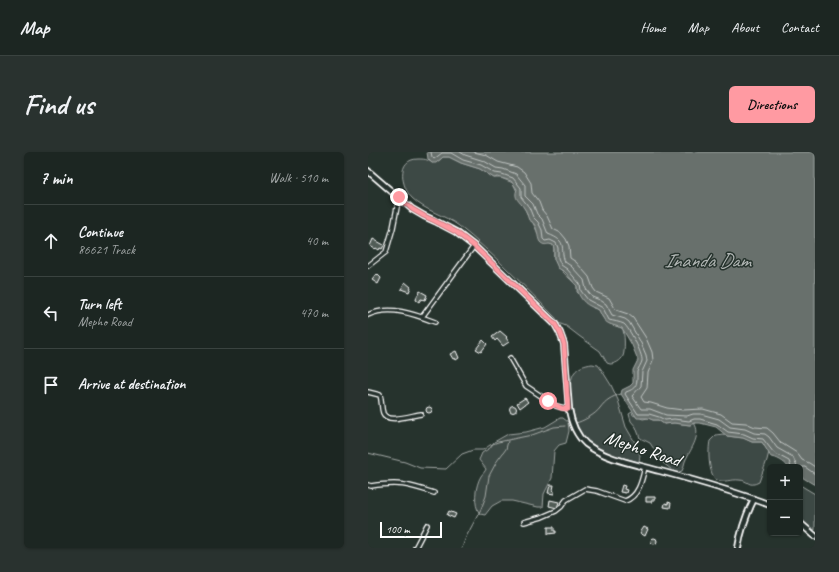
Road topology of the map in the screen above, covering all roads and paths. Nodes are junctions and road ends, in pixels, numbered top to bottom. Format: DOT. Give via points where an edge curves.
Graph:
graph roads {
  1 [pos="368,171"];
  2 [pos="399,197"];
  3 [pos="474,246"];
  4 [pos="368,266"];
  5 [pos="368,315"];
  6 [pos="422,317"];
  7 [pos="435,322"];
  8 [pos="510,358"];
  9 [pos="368,392"];
  10 [pos="568,409"];
  11 [pos="421,414"];
  12 [pos="645,467"];
  13 [pos="368,484"];
  14 [pos="434,493"];
  15 [pos="754,499"];
  16 [pos="767,504"];
  17 [pos="524,522"];
  18 [pos="427,525"];
  19 [pos="803,526"];
  20 [pos="815,536"];
  21 [pos="415,548"];
  22 [pos="738,548"];
  1 -- 2 [label="street, Mepho Road"];
  2 -- 3 [label="street, Mepho Road" via="412,209 456,232"];
  2 -- 4 [label="street" via="386,252"];
  3 -- 6 [label="street"];
  3 -- 10 [label="street, Mepho Road" via="555,324 564,344"];
  5 -- 6 [label="street" via="396,310"];
  6 -- 7 [label="street"];
  8 -- 10 [label="street" via="526,386 556,406"];
  9 -- 11 [label="street" via="380,395 384,416 388,418"];
  10 -- 12 [label="street, Mepho Road" via="573,425 585,442 603,454"];
  12 -- 15 [label="street, Mepho Road"];
  12 -- 17 [label="street" via="641,484 628,500 585,489 566,500 556,511"];
  13 -- 14 [label="street" via="371,486 400,483"];
  15 -- 16 [label="street, Mepho Road"];
  15 -- 22 [label="street" via="745,518"];
  18 -- 21 [label="street"];
  19 -- 20 [label="street"];
}
